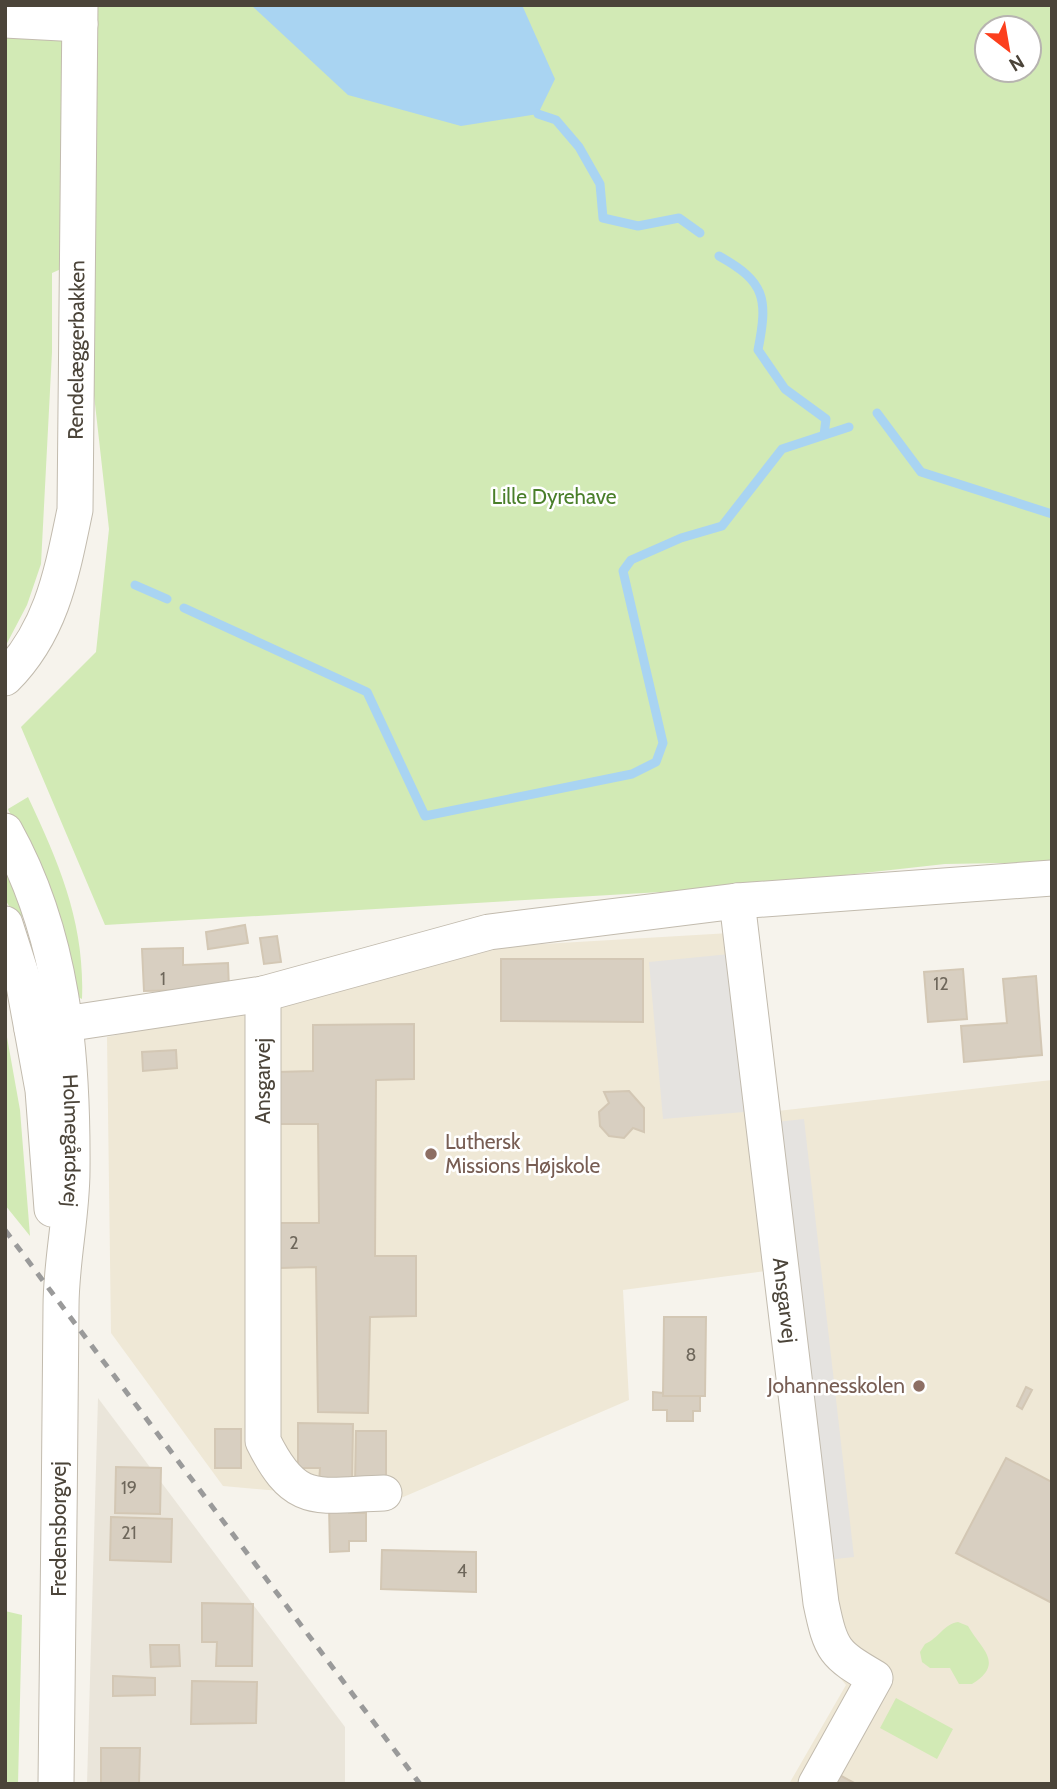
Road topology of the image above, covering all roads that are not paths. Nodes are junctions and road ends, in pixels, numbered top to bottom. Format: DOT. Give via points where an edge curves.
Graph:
graph roads {
  1 [pos="80,14"];
  2 [pos="5,20"];
  3 [pos="5,678"];
  4 [pos="5,831"];
  5 [pos="1052,878"];
  6 [pos="737,901"];
  7 [pos="5,923"];
  8 [pos="263,994"];
  9 [pos="67,1025"];
  10 [pos="32,1029"];
  11 [pos="61,1273"];
  12 [pos="384,1493"];
  13 [pos="56,1784"];
  14 [pos="816,1784"];
  1 -- 2 [label="street"];
  1 -- 3 [label="street, Rendelæggerbakken" via="75,510 61,582 43,629"];
  4 -- 9 [label="street, Holmegårdsvej" via="40,909"];
  5 -- 6 [label="street"];
  6 -- 8 [label="street" via="489,932"];
  6 -- 14 [label="street, Ansgarvej" via="821,1603 839,1657 875,1678"];
  7 -- 10 [label="street, Holmegårdsvej"];
  8 -- 9 [label="street"];
  8 -- 12 [label="street, Ansgarvej" via="263,1441 277,1469 303,1491 317,1495"];
  9 -- 10 [label="street"];
  9 -- 11 [label="street, Holmegårdsvej" via="72,1172"];
  10 -- 11 [label="street, Holmegårdsvej" via="43,1090"];
  11 -- 13 [label="street, Fredensborgvej"];
}
